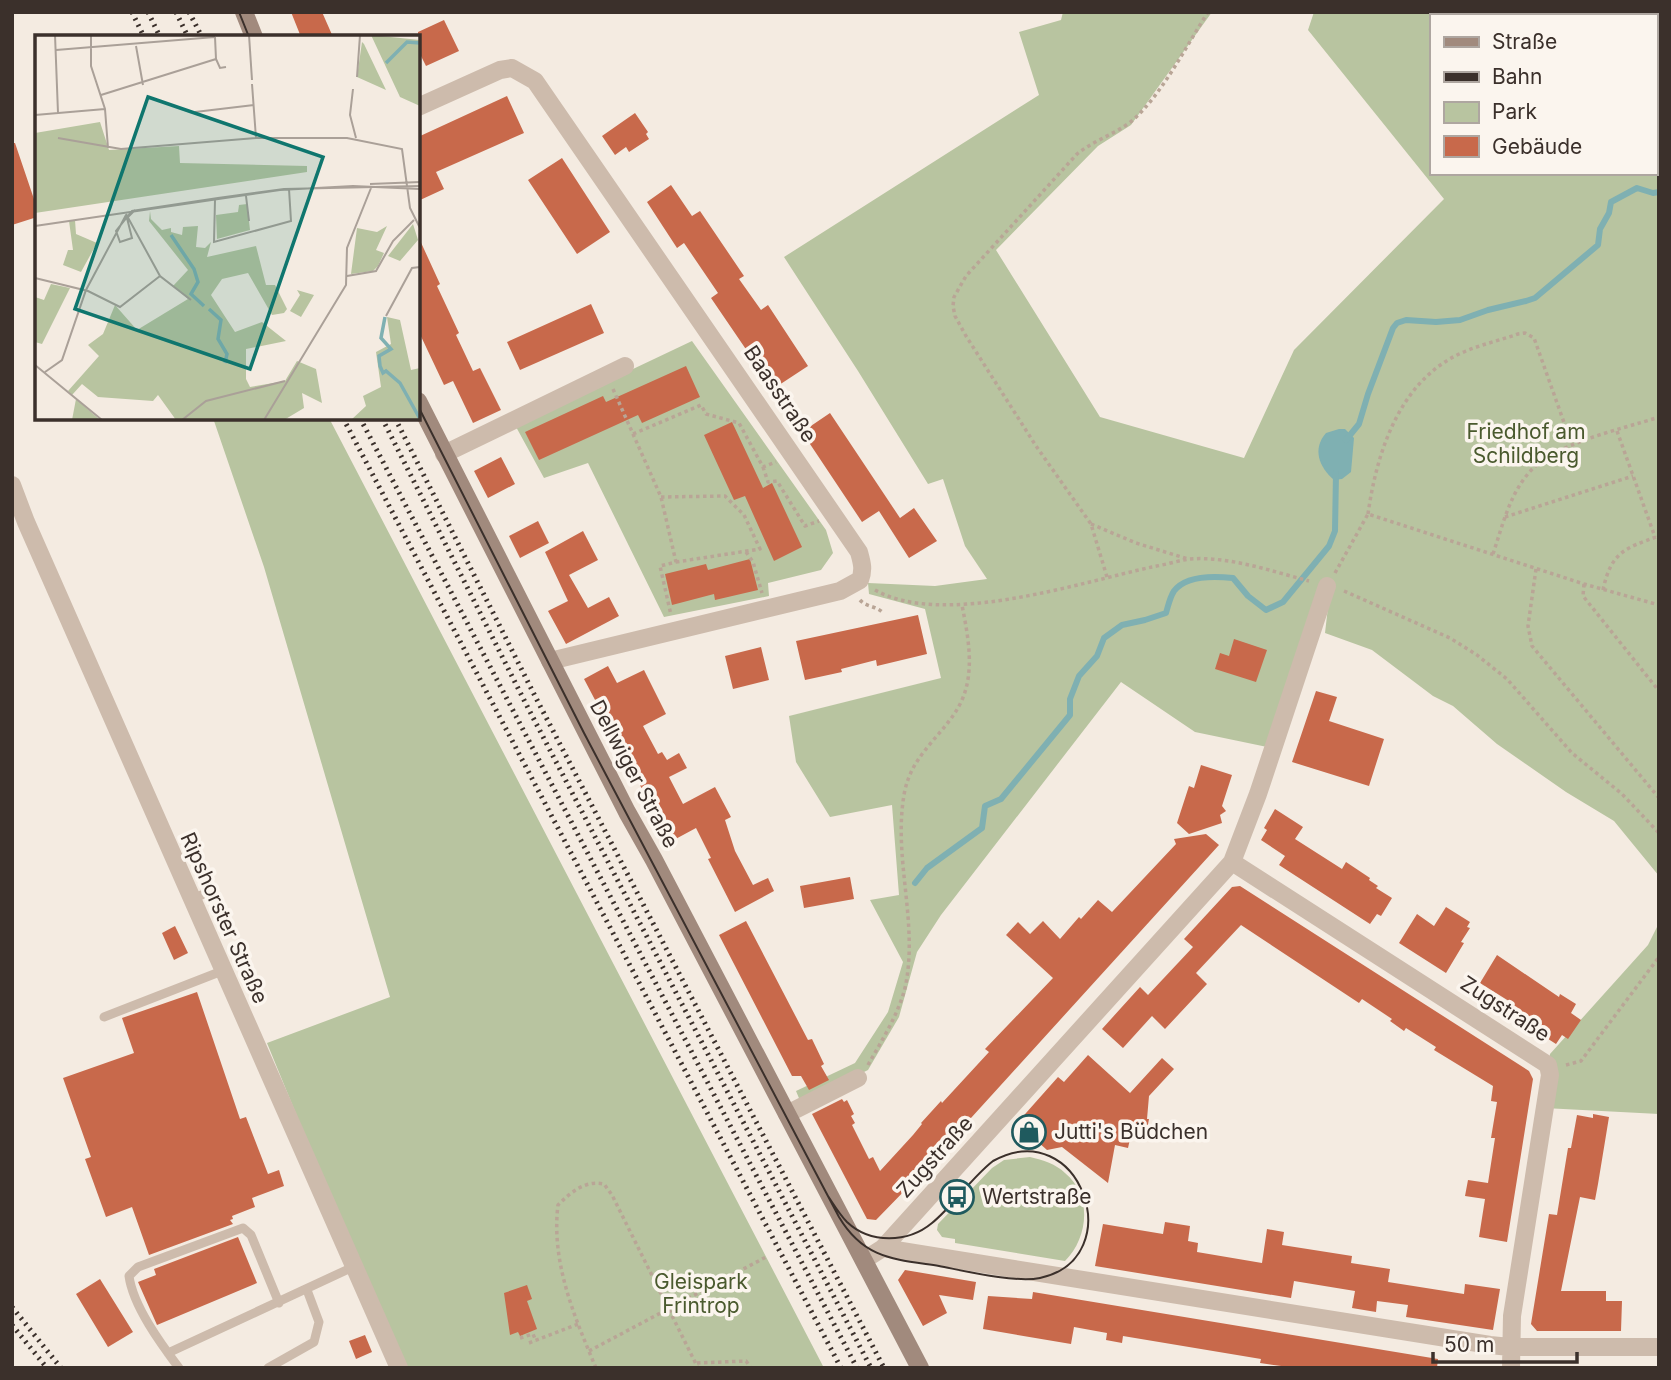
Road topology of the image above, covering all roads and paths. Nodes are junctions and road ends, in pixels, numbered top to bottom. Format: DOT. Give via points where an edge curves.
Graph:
graph roads {
  1 [pos="244,12"];
  2 [pos="1208,12"];
  3 [pos="253,35"];
  4 [pos="420,106"];
  5 [pos="625,366"];
  6 [pos="606,375"];
  7 [pos="420,405"];
  8 [pos="1659,418"];
  9 [pos="1617,431"];
  10 [pos="633,434"];
  11 [pos="1572,446"];
  12 [pos="444,454"];
  13 [pos="774,463"];
  14 [pos="763,467"];
  15 [pos="1633,476"];
  16 [pos="12,485"];
  17 [pos="661,497"];
  18 [pos="1368,514"];
  19 [pos="1505,517"];
  20 [pos="814,522"];
  21 [pos="1091,524"];
  22 [pos="19,525"];
  23 [pos="1657,537"];
  24 [pos="746,551"];
  25 [pos="1493,554"];
  26 [pos="1189,559"];
  27 [pos="676,562"];
  28 [pos="1536,569"];
  29 [pos="1107,577"];
  30 [pos="855,583"];
  31 [pos="1584,584"];
  32 [pos="1327,586"];
  33 [pos="1603,590"];
  34 [pos="962,605"];
  35 [pos="1659,605"];
  36 [pos="767,609"];
  37 [pos="883,613"];
  38 [pos="675,632"];
  39 [pos="550,661"];
  40 [pos="1659,691"];
  41 [pos="1659,786"];
  42 [pos="1653,791"];
  43 [pos="1659,798"];
  44 [pos="1659,833"];
  45 [pos="1232,862"];
  46 [pos="212,891"];
  47 [pos="191,900"];
  48 [pos="1659,957"];
  49 [pos="222,971"];
  50 [pos="104,1017"];
  51 [pos="1550,1070"];
  52 [pos="858,1078"];
  53 [pos="787,1114"];
  54 [pos="883,1248"];
  55 [pos="766,1257"];
  56 [pos="864,1260"];
  57 [pos="354,1267"];
  58 [pos="307,1290"];
  59 [pos="279,1303"];
  60 [pos="668,1308"];
  61 [pos="578,1324"];
  62 [pos="520,1338"];
  63 [pos="536,1340"];
  64 [pos="529,1343"];
  65 [pos="1510,1347"];
  66 [pos="1659,1347"];
  67 [pos="589,1351"];
  68 [pos="168,1353"];
  69 [pos="697,1366"];
  70 [pos="179,1368"];
  71 [pos="268,1368"];
  72 [pos="399,1368"];
  73 [pos="596,1368"];
  74 [pos="751,1368"];
  75 [pos="920,1368"];
  76 [pos="1511,1368"];
  1 -- 3 [label="main road"];
  2 -- 21 [label="path" via="1146,106 1077,154 981,258 954,297 956,316 966,336"];
  4 -- 30 [label="street, Baasstraße" via="500,70 512,68 535,81 859,552 863,571"];
  5 -- 6 [label="street"];
  6 -- 10 [label="path"];
  6 -- 12 [label="street"];
  7 -- 12 [label="main road, Dellwiger Straße"];
  8 -- 9 [label="path"];
  9 -- 11 [label="path"];
  9 -- 15 [label="path"];
  10 -- 14 [label="path" via="701,405 706,414 739,423"];
  10 -- 17 [label="path"];
  11 -- 18 [label="path" via="1534,338 1518,334 1465,351 1426,377 1399,410 1372,486"];
  11 -- 19 [label="path" via="1554,452 1527,474"];
  12 -- 39 [label="main road, Dellwiger Straße"];
  13 -- 14 [label="path"];
  14 -- 20 [label="path" via="768,482 777,481 805,526"];
  15 -- 19 [label="path"];
  15 -- 23 [label="path"];
  16 -- 22 [label="street, Ripshorster Straße"];
  17 -- 24 [label="path" via="725,496 744,515 760,549"];
  17 -- 27 [label="path"];
  18 -- 25 [label="path"];
  18 -- 32 [label="path"];
  19 -- 25 [label="path"];
  21 -- 26 [label="path"];
  21 -- 29 [label="path"];
  22 -- 47 [label="street, Ripshorster Straße"];
  23 -- 33 [label="path" via="1618,554"];
  24 -- 27 [label="path"];
  24 -- 36 [label="path" via="754,562"];
  25 -- 28 [label="path"];
  26 -- 29 [label="path"];
  26 -- 32 [label="path" via="1236,563"];
  27 -- 38 [label="path" via="660,566"];
  28 -- 31 [label="path"];
  28 -- 42 [label="path" via="1528,626 1532,646"];
  29 -- 34 [label="path"];
  30 -- 34 [label="path" via="920,604"];
  30 -- 36 [label="street"];
  30 -- 37 [label="path" via="863,603"];
  31 -- 33 [label="path"];
  31 -- 40 [label="path" via="1583,596"];
  32 -- 44 [label="path" via="1450,638 1477,655 1507,678 1573,753"];
  32 -- 45 [label="street, Zugstraße"];
  33 -- 35 [label="path"];
  34 -- 52 [label="path" via="971,656 962,700 926,747 904,794 902,852 909,949 905,986 893,1020"];
  36 -- 38 [label="street"];
  38 -- 39 [label="street"];
  39 -- 53 [label="main road, Dellwiger Straße"];
  41 -- 42 [label="path"];
  42 -- 43 [label="path"];
  45 -- 51 [label="street, Zugstraße" via="1544,1061"];
  45 -- 54 [label="street, Zugstraße"];
  46 -- 47 [label="lane"];
  47 -- 49 [label="street, Ripshorster Straße"];
  48 -- 51 [label="path" via="1581,1061"];
  49 -- 50 [label="lane"];
  49 -- 57 [label="street, Ripshorster Straße"];
  51 -- 65 [label="street, Zugstraße"];
  52 -- 53 [label="street"];
  53 -- 56 [label="main road, Dellwiger Straße"];
  54 -- 56 [label="street, Zugstraße"];
  54 -- 65 [label="street"];
  55 -- 60 [label="path"];
  56 -- 75 [label="main road, Dellwiger Straße"];
  57 -- 58 [label="lane"];
  57 -- 72 [label="street, Ripshorster Straße"];
  58 -- 59 [label="lane"];
  58 -- 71 [label="lane" via="319,1322 314,1342"];
  59 -- 68 [label="lane"];
  59 -- 68 [label="lane" via="251,1235 243,1228 138,1267 129,1276 131,1287"];
  60 -- 61 [label="path" via="611,1195 604,1184 594,1182 558,1205 555,1226 562,1276"];
  60 -- 67 [label="path"];
  60 -- 69 [label="path"];
  61 -- 63 [label="path"];
  61 -- 67 [label="path"];
  62 -- 63 [label="path" via="533,1334"];
  63 -- 64 [label="path"];
  65 -- 66 [label="street"];
  65 -- 76 [label="street, Zugstraße"];
  67 -- 73 [label="path"];
  68 -- 70 [label="lane"];
  69 -- 74 [label="path" via="746,1361"];
}
